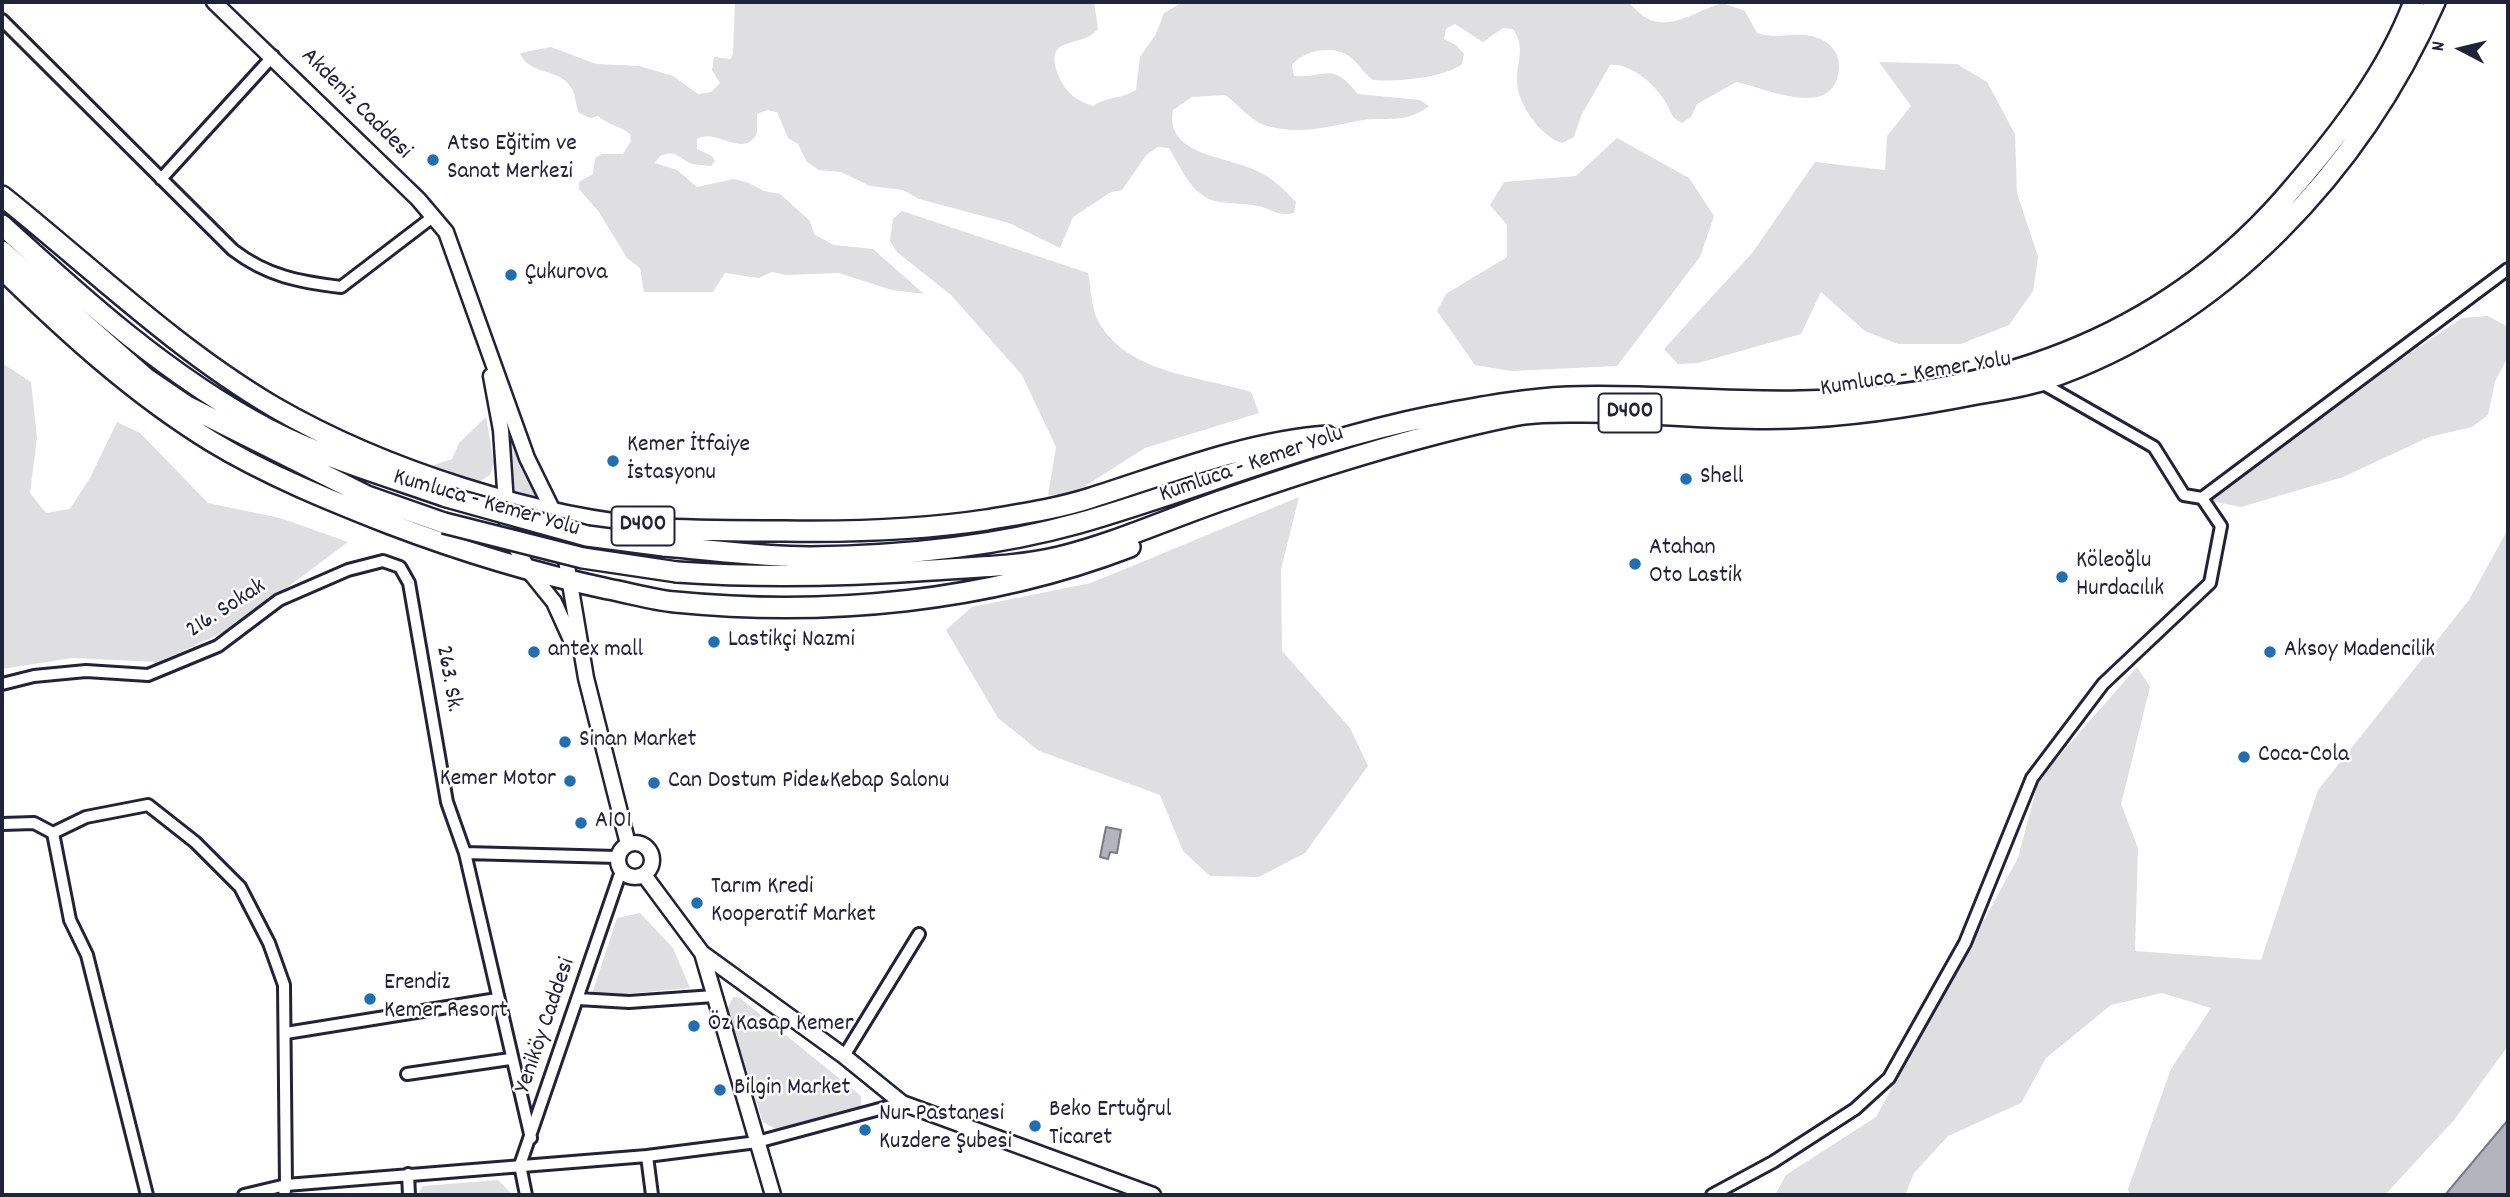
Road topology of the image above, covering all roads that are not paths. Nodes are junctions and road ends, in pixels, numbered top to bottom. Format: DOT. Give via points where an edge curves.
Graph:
graph roads {
  1 [pos="214,2"];
  2 [pos="2414,2"];
  3 [pos="2435,2"];
  4 [pos="2,20"];
  5 [pos="273,56"];
  6 [pos="161,179"];
  7 [pos="2,196"];
  8 [pos="434,216"];
  9 [pos="2,225"];
  10 [pos="2,251"];
  11 [pos="2,269"];
  12 [pos="2508,269"];
  13 [pos="482,328"];
  14 [pos="2040,382"];
  15 [pos="1367,433"];
  16 [pos="1303,474"];
  17 [pos="2202,498"];
  18 [pos="504,499"];
  19 [pos="553,512"];
  20 [pos="348,570"];
  21 [pos="529,571"];
  22 [pos="570,581"];
  23 [pos="586,678"];
  24 [pos="2,684"];
  25 [pos="2,824"];
  26 [pos="53,833"];
  27 [pos="628,844"];
  28 [pos="465,853"];
  29 [pos="619,864"];
  30 [pos="644,874"];
  31 [pos="919,934"];
  32 [pos="702,953"];
  33 [pos="714,996"];
  34 [pos="497,999"];
  35 [pos="578,999"];
  36 [pos="286,1033"];
  37 [pos="844,1056"];
  38 [pos="510,1059"];
  39 [pos="407,1074"];
  40 [pos="902,1103"];
  41 [pos="531,1138"];
  42 [pos="757,1142"];
  43 [pos="647,1156"];
  44 [pos="520,1165"];
  45 [pos="408,1174"];
  46 [pos="285,1190"];
  47 [pos="147,1195"];
  48 [pos="244,1195"];
  49 [pos="408,1195"];
  50 [pos="526,1195"];
  51 [pos="653,1195"];
  52 [pos="773,1195"];
  53 [pos="1153,1195"];
  54 [pos="1712,1195"];
  1 -- 5 [label="street, Akdeniz Caddesi"];
  2 -- 15 [label="highway, Kumluca - Kemer Yolu / D400" via="2378,76 2274,211 2191,285 2135,322 2088,344 1995,375 1857,399 1563,397 1475,408"];
  3 -- 14 [label="highway, Kumluca - Kemer Yolu / D400" via="2373,116 2316,192 2266,244 2191,305 2111,353"];
  4 -- 6 [label="street"];
  5 -- 6 [label="street"];
  5 -- 8 [label="street, Akdeniz Caddesi"];
  6 -- 8 [label="street" via="257,269 341,288"];
  7 -- 18 [label="highway, Kumluca - Kemer Yolu / D400" via="116,295 275,407 375,456"];
  8 -- 13 [label="street, Akdeniz Caddesi" via="446,232"];
  9 -- 15 [label="highway, Kumluca - Kemer Yolu / D400, bridge" via="167,367 268,429 447,497 587,536 664,547 807,557 973,544 1080,522"];
  10 -- 16 [label="highway, Kumluca - Kemer Yolu / D400, bridge" via="146,378 234,432 367,496 444,523 583,558 677,572 787,576 1036,561 1115,540"];
  11 -- 21 [label="highway" via="123,380 212,441 317,496 454,549"];
  12 -- 17 [label="street"];
  13 -- 18 [label="street, Akdeniz Caddesi" via="501,430"];
  13 -- 19 [label="street, Akdeniz Caddesi" via="527,458"];
  14 -- 16 [label="highway, Kumluca - Kemer Yolu / D400" via="1860,414 1789,418 1611,412 1515,415 1405,441"];
  14 -- 17 [label="street" via="2154,447 2184,495"];
  15 -- 19 [label="highway, Kumluca - Kemer Yolu / D400" via="1297,439 1151,477 1088,499 981,521 851,531 719,530 659,528"];
  16 -- 22 [label="highway" via="1095,561 1032,580 905,602 761,607 672,602"];
  17 -- 54 [label="street" via="2221,526 2210,583 2103,684 2032,778 1965,943 1889,1078 1854,1109"];
  18 -- 19 [label="highway, Kumluca - Kemer Yolu / D400"];
  18 -- 21 [label="street, Akdeniz Caddesi" via="508,533"];
  19 -- 22 [label="street, Akdeniz Caddesi"];
  20 -- 24 [label="street, 216. Sokak" via="279,600 232,638 148,676 117,671 59,673"];
  20 -- 28 [label="street, 263. Sk." via="383,561 393,562 406,574 447,802"];
  21 -- 22 [label="highway"];
  21 -- 23 [label="street, Akdeniz Caddesi" via="554,602"];
  22 -- 23 [label="street, Akdeniz Caddesi"];
  23 -- 27 [label="street, Akdeniz Caddesi"];
  25 -- 26 [label="street" via="34,824"];
  26 -- 36 [label="street" via="86,817 148,805 195,842 240,887 269,943 284,985"];
  26 -- 47 [label="street" via="70,920 88,955"];
  27 -- 29 [label="street"];
  27 -- 30 [label="street" via="644,846 650,852 650,868"];
  28 -- 29 [label="street"];
  28 -- 34 [label="street"];
  29 -- 30 [label="street" via="636,877"];
  29 -- 35 [label="street, Yeniköy Caddesi"];
  30 -- 32 [label="street"];
  31 -- 37 [label="street"];
  32 -- 33 [label="street"];
  32 -- 37 [label="street"];
  33 -- 35 [label="street" via="629,1002"];
  33 -- 42 [label="street"];
  34 -- 36 [label="street"];
  34 -- 38 [label="street"];
  35 -- 41 [label="street, Yeniköy Caddesi"];
  36 -- 46 [label="street"];
  37 -- 40 [label="street"];
  38 -- 39 [label="street"];
  38 -- 41 [label="street"];
  40 -- 42 [label="street"];
  40 -- 53 [label="street"];
  41 -- 44 [label="street, Yeniköy Caddesi"];
  42 -- 43 [label="street"];
  42 -- 52 [label="street"];
  43 -- 44 [label="street"];
  43 -- 51 [label="street"];
  44 -- 45 [label="street"];
  44 -- 50 [label="street"];
  45 -- 46 [label="street"];
  45 -- 49 [label="street"];
  46 -- 48 [label="street"];
}
